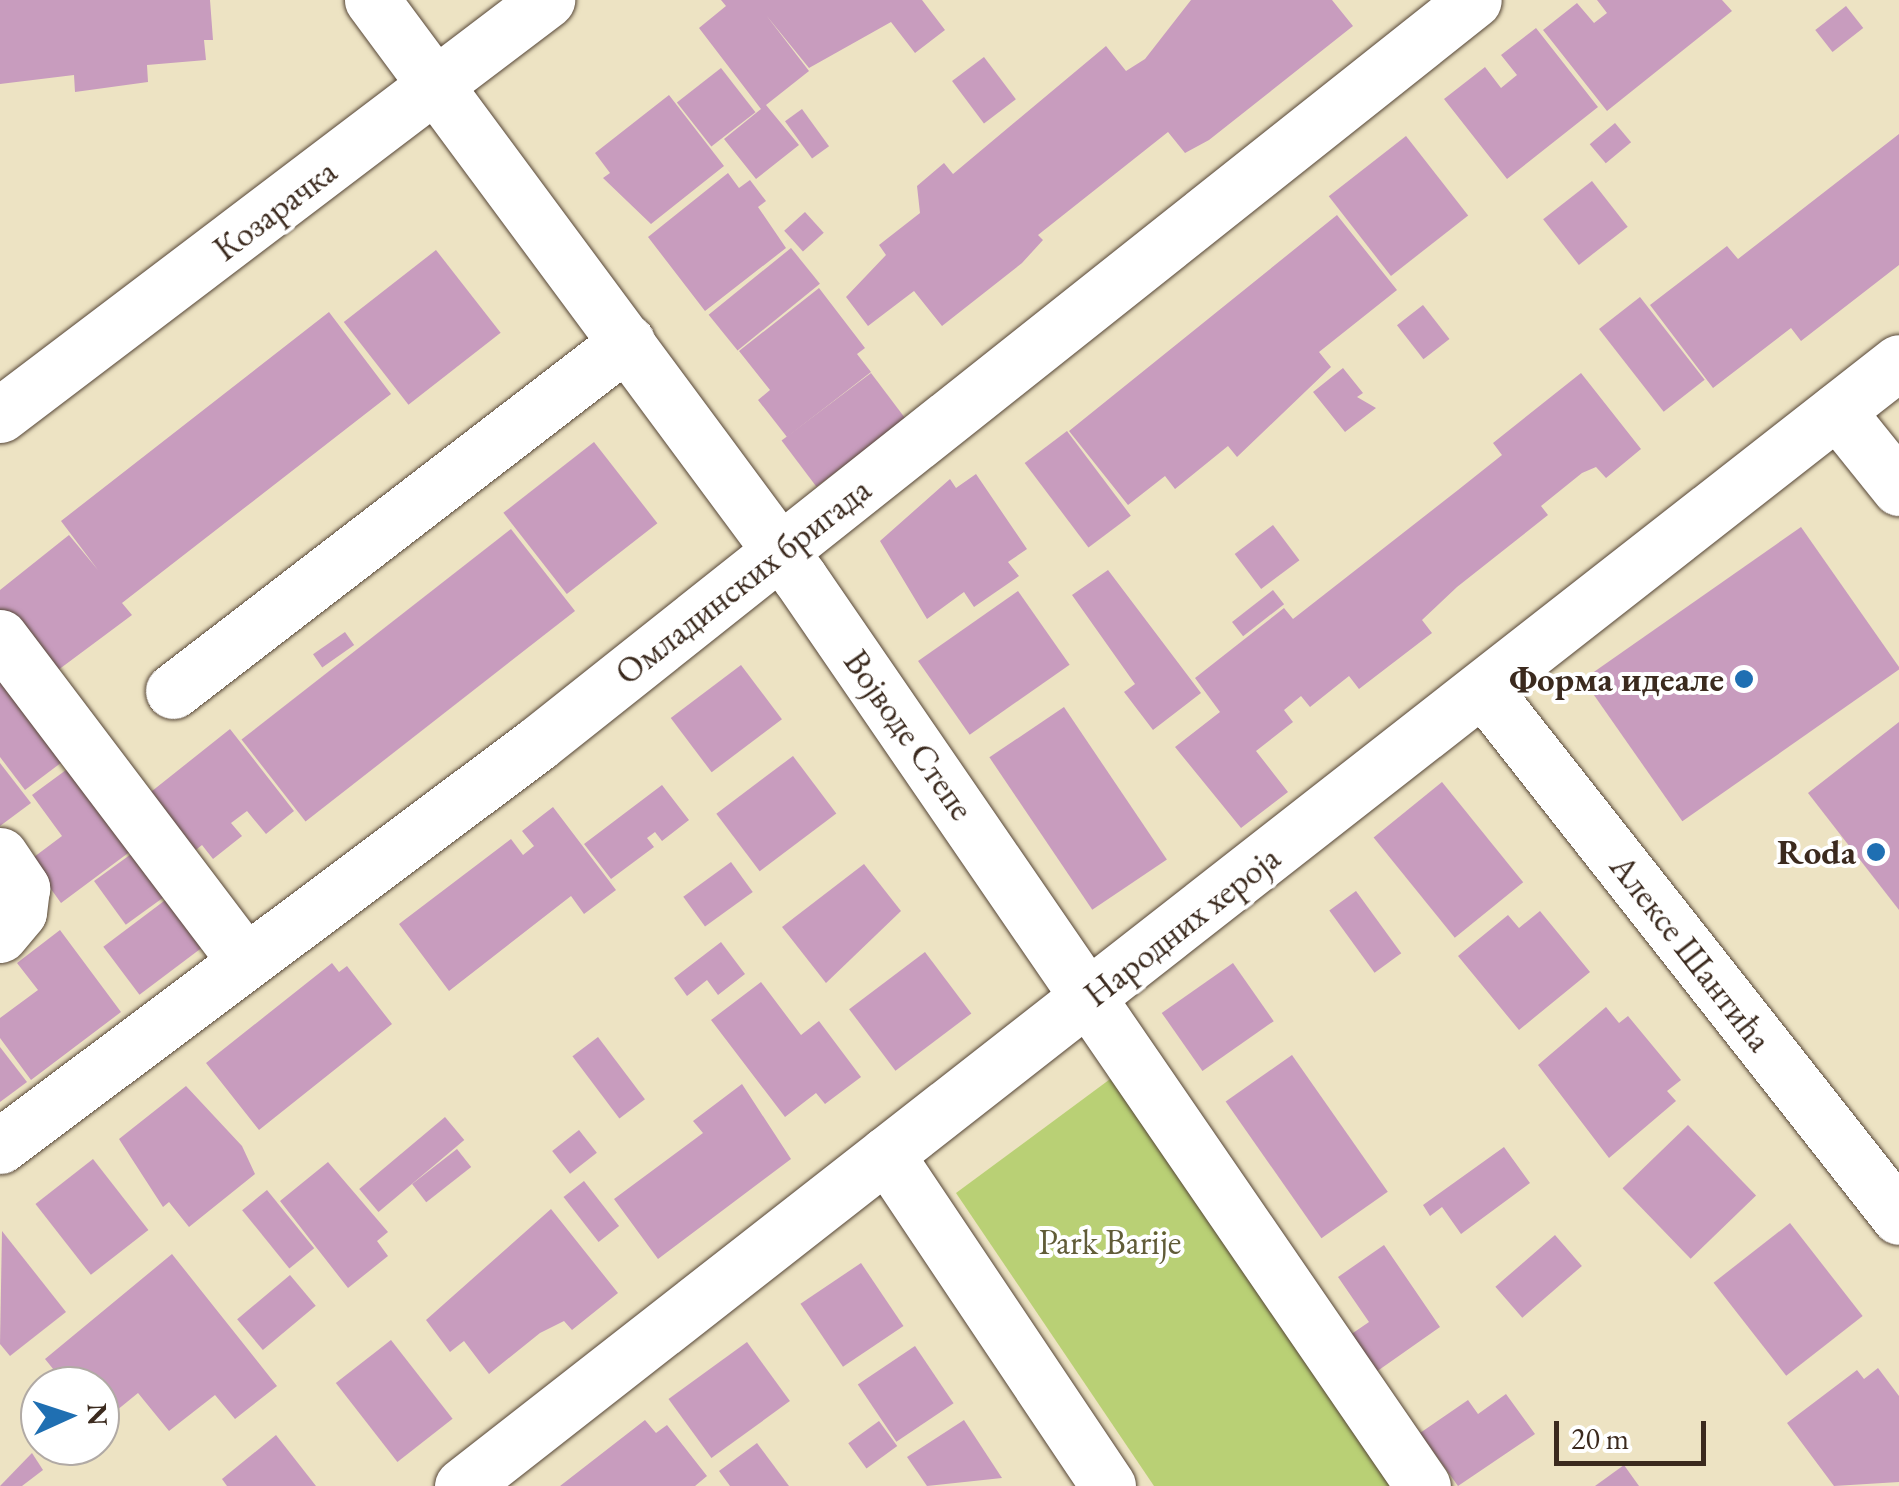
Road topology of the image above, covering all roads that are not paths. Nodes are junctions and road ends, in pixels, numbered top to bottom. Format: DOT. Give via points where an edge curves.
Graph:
graph roads {
  1 [pos="372,0"];
  2 [pos="547,0"];
  3 [pos="1474,0"];
  4 [pos="440,87"];
  5 [pos="627,342"];
  6 [pos="1899,362"];
  7 [pos="1837,411"];
  8 [pos="0,415"];
  9 [pos="1899,488"];
  10 [pos="781,552"];
  11 [pos="0,637"];
  12 [pos="174,690"];
  13 [pos="1483,690"];
  14 [pos="0,855"];
  15 [pos="0,934"];
  16 [pos="244,960"];
  17 [pos="1092,997"];
  18 [pos="0,1146"];
  19 [pos="886,1154"];
  20 [pos="1899,1217"];
  21 [pos="462,1486"];
  22 [pos="1108,1486"];
  23 [pos="1424,1486"];
  1 -- 4 [label="street, Војводе Степе"];
  2 -- 4 [label="street, Козарачка"];
  3 -- 10 [label="street, Омладинских бригада"];
  4 -- 5 [label="street, Војводе Степе"];
  4 -- 8 [label="street, Козарачка"];
  5 -- 10 [label="street, Војводе Степе"];
  5 -- 12 [label="street"];
  6 -- 7 [label="street, Народних хероја"];
  7 -- 9 [label="street"];
  7 -- 13 [label="street, Народних хероја"];
  10 -- 16 [label="street, Омладинских бригада"];
  10 -- 17 [label="street, Војводе Степе"];
  11 -- 16 [label="street"];
  13 -- 17 [label="street, Народних хероја"];
  13 -- 20 [label="street, Алексе Шантића"];
  14 -- 15 [label="street" via="22,888 19,912"];
  16 -- 18 [label="street, Омладинских бригада"];
  17 -- 19 [label="street, Народних хероја"];
  17 -- 23 [label="street, Војводе Степе"];
  19 -- 21 [label="street, Народних хероја"];
  19 -- 22 [label="street"];
}
